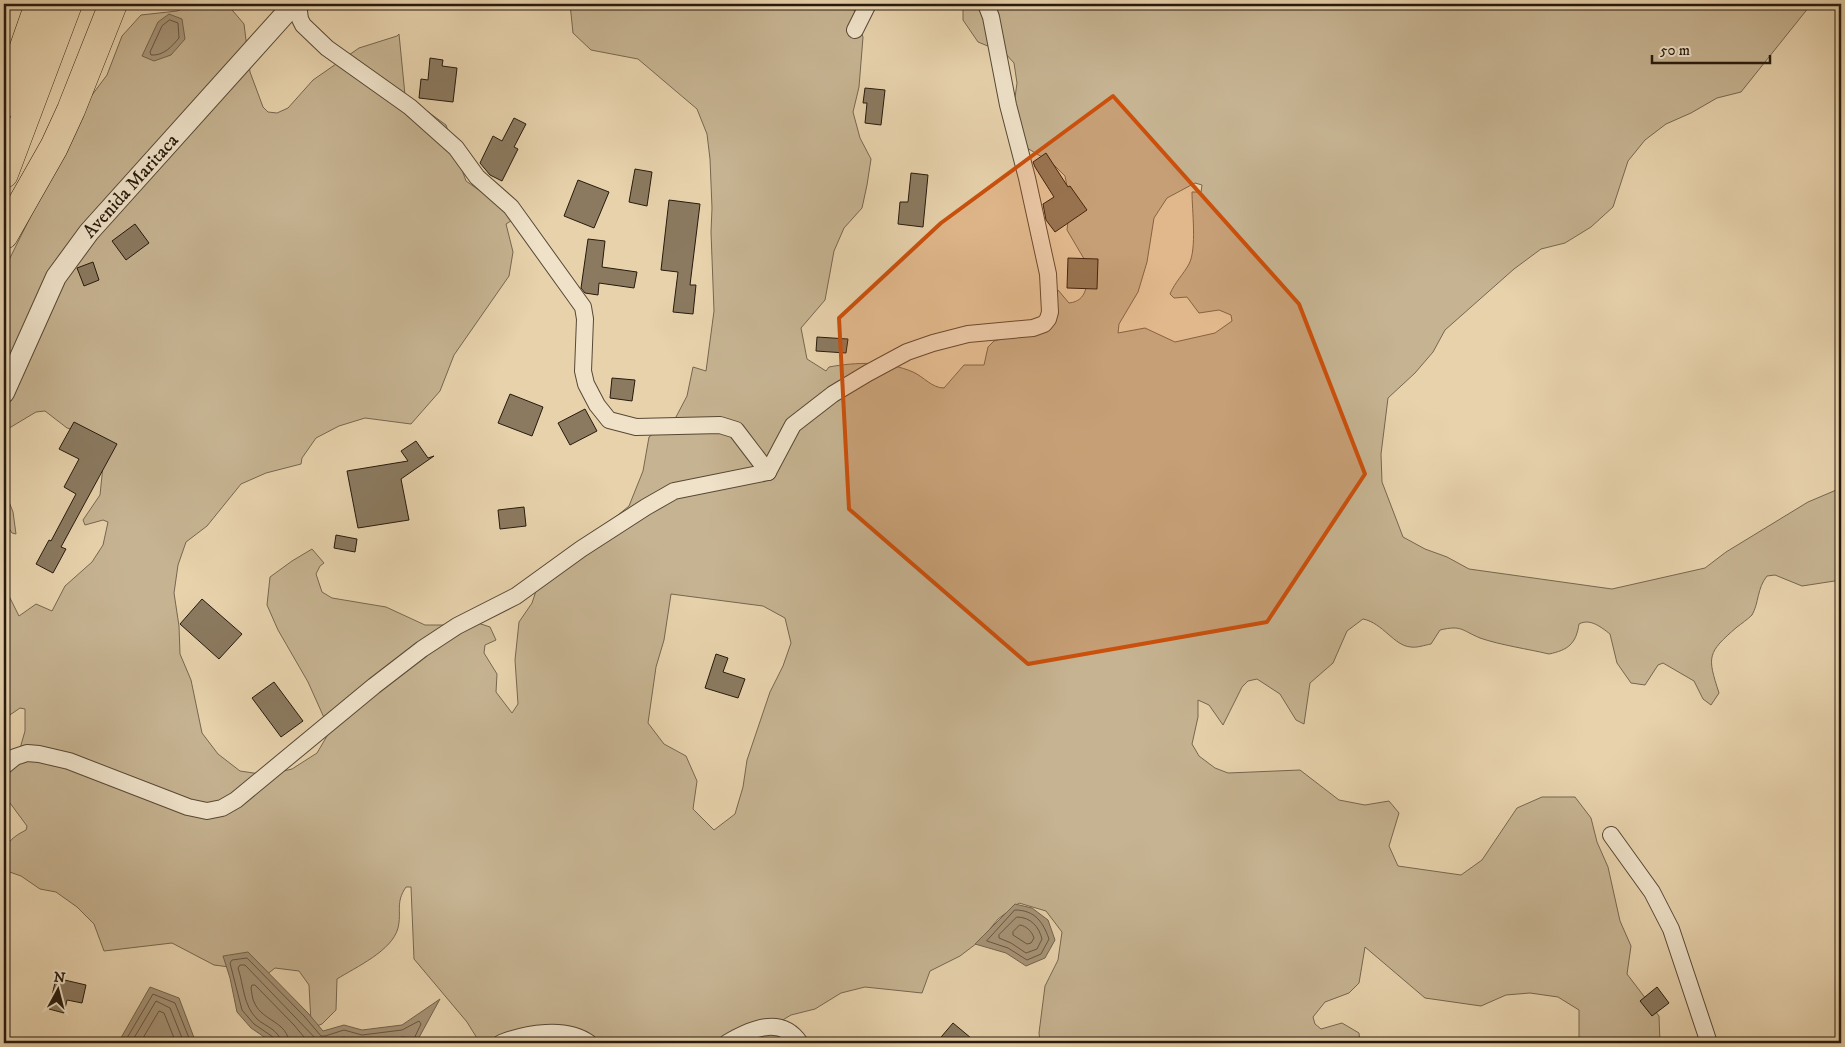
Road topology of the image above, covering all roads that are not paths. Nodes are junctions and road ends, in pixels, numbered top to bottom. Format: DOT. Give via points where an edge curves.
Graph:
graph roads {
  1 [pos="68,4"];
  2 [pos="113,4"];
  3 [pos="296,4"];
  4 [pos="868,4"];
  5 [pos="986,4"];
  6 [pos="38,8"];
  7 [pos="855,30"];
  8 [pos="4,73"];
  9 [pos="4,104"];
  10 [pos="4,174"];
  11 [pos="4,236"];
  12 [pos="4,392"];
  13 [pos="768,472"];
  14 [pos="4,766"];
  15 [pos="1611,835"];
  16 [pos="501,1043"];
  17 [pos="589,1043"];
  18 [pos="727,1043"];
  19 [pos="800,1043"];
  20 [pos="1709,1043"];
  1 -- 10 [label="highway"];
  2 -- 11 [label="highway" via="54,147"];
  3 -- 12 [label="street, Avenida Maritaca" via="72,254 56,277"];
  3 -- 13 [label="street" via="300,19 320,42 433,126 456,148 477,178 511,207 583,307 583,371 597,405 609,420 636,427 720,425 736,430"];
  4 -- 7 [label="street"];
  5 -- 13 [label="street" via="1048,274 1048,319 1033,328 968,334 933,342 868,373 833,394 793,425"];
  6 -- 8 [label="highway" via="20,29"];
  6 -- 9 [label="highway"];
  13 -- 14 [label="street" via="674,491 646,506 516,596 422,649 272,772 222,808 206,811 188,807 69,761 39,754 15,757"];
  15 -- 20 [label="street" via="1652,892 1671,928"];
  16 -- 17 [label="street" via="540,1034 562,1034 582,1038"];
  18 -- 19 [label="street" via="768,1027 782,1028 795,1035"];
}
